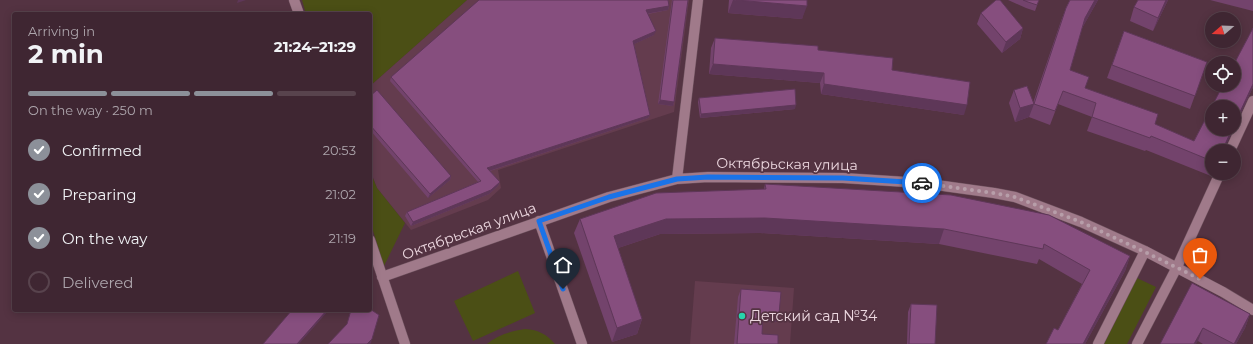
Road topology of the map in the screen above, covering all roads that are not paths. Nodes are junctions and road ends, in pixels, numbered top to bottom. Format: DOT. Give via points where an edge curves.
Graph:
graph roads {
  1 [pos="294,0"];
  2 [pos="698,0"];
  3 [pos="298,12"];
  4 [pos="1253,101"];
  5 [pos="1233,144"];
  6 [pos="677,179"];
  7 [pos="1217,180"];
  8 [pos="539,221"];
  9 [pos="372,246"];
  10 [pos="1145,252"];
  11 [pos="1177,267"];
  12 [pos="382,277"];
  13 [pos="1253,310"];
  14 [pos="405,344"];
  15 [pos="582,344"];
  16 [pos="1098,344"];
  17 [pos="1137,344"];
  1 -- 3 [label="street"];
  2 -- 6 [label="street"];
  4 -- 5 [label="street"];
  6 -- 8 [label="street, Октябрьская улица" via="609,197"];
  6 -- 10 [label="street, Октябрьская улица" via="843,178 922,183 994,193 1015,197 1081,222"];
  7 -- 11 [label="street"];
  8 -- 12 [label="street, Октябрьская улица"];
  8 -- 15 [label="street"];
  9 -- 12 [label="street"];
  10 -- 11 [label="street, Октябрьская улица"];
  10 -- 16 [label="street"];
  11 -- 13 [label="street, Октябрьская улица"];
  11 -- 17 [label="street"];
  12 -- 14 [label="street"];
}
